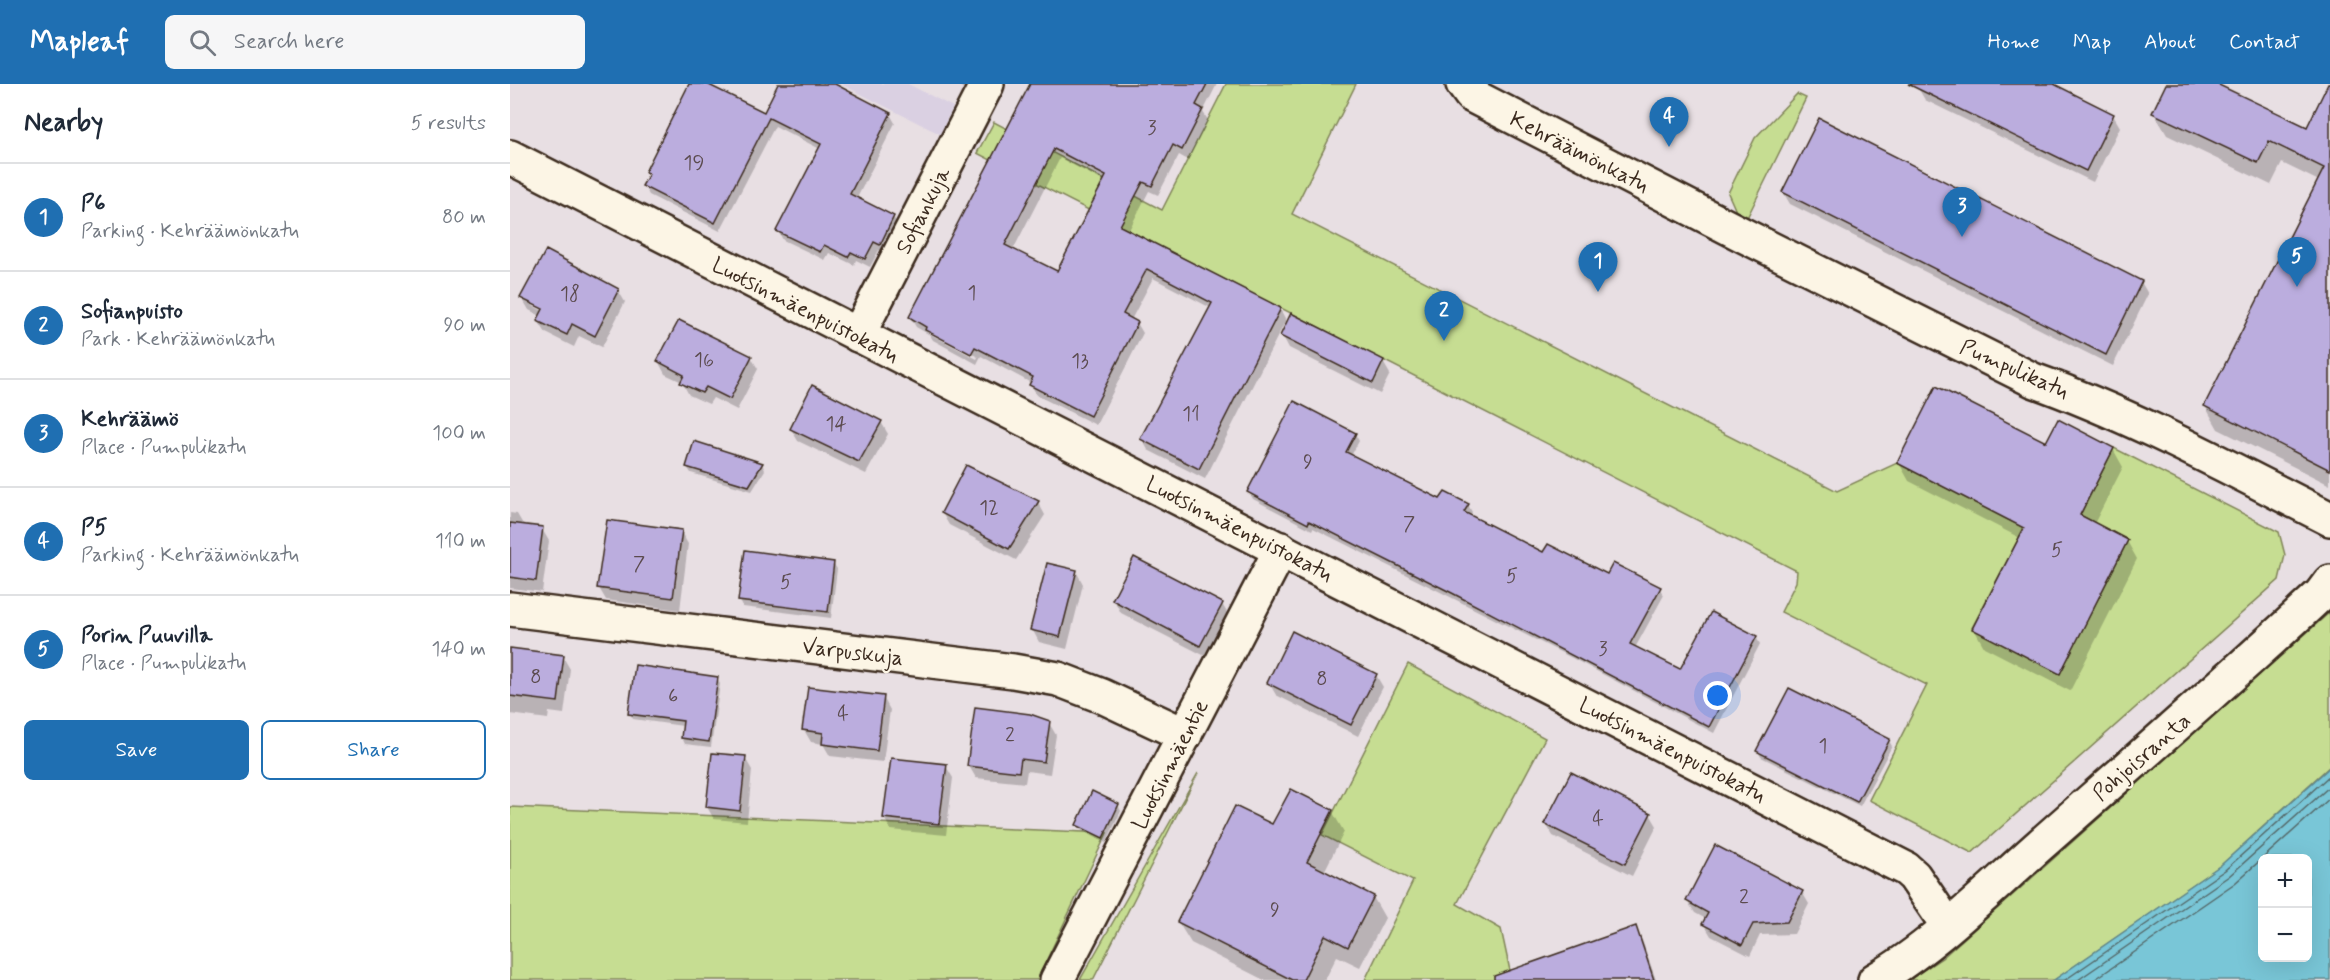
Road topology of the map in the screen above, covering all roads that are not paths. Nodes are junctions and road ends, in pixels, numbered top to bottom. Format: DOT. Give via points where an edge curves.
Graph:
graph roads {
  1 [pos="987,84"];
  2 [pos="1463,84"];
  3 [pos="510,157"];
  4 [pos="1701,214"];
  5 [pos="858,335"];
  6 [pos="2330,519"];
  7 [pos="1281,549"];
  8 [pos="2330,582"];
  9 [pos="510,609"];
  10 [pos="1185,735"];
  11 [pos="1948,926"];
  12 [pos="1057,980"];
  13 [pos="1875,980"];
  1 -- 5 [label="street, Sofiankuja"];
  2 -- 4 [label="street, Kehräämönkatu" via="1471,95"];
  3 -- 5 [label="street, Luotsinmäenpuistokatu"];
  4 -- 6 [label="street, Pumpulikatu" via="2033,380 2188,447"];
  5 -- 7 [label="street, Luotsinmäenpuistokatu"];
  7 -- 10 [label="street, Luotsinmäentie"];
  7 -- 11 [label="street, Luotsinmäenpuistokatu" via="1906,869"];
  8 -- 11 [label="street, Pohjoisranta" via="2243,668"];
  9 -- 10 [label="street, Varpuskuja" via="1058,679"];
  10 -- 12 [label="street, Luotsinmäentie"];
  11 -- 13 [label="street, Pohjoisranta"];
}
